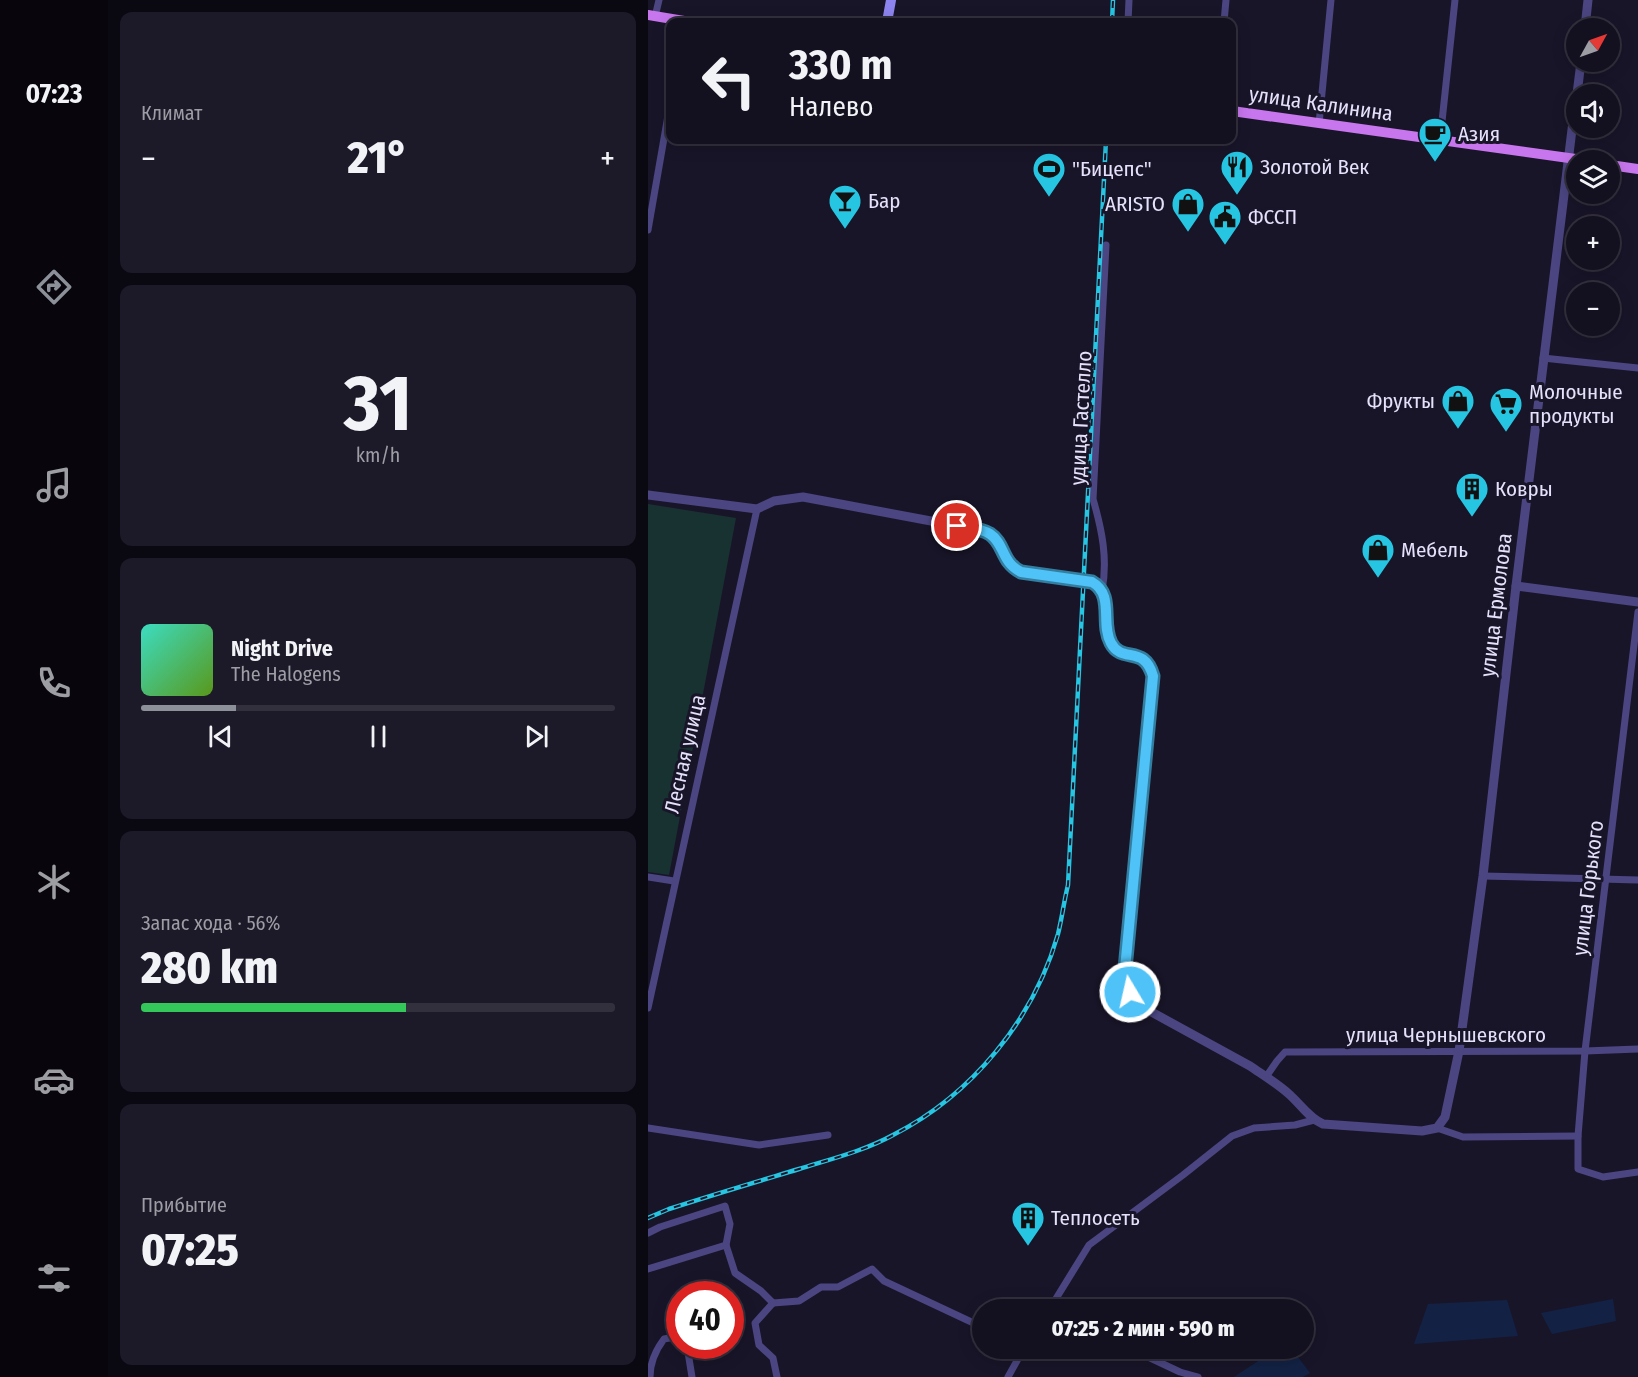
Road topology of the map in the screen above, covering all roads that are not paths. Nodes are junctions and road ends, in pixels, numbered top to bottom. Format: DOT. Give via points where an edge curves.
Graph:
graph roads {
  1 [pos="659,0"];
  2 [pos="891,0"];
  3 [pos="1129,0"];
  4 [pos="1226,0"];
  5 [pos="1331,0"];
  6 [pos="1455,0"];
  7 [pos="1588,0"];
  8 [pos="652,16"];
  9 [pos="888,18"];
  10 [pos="1128,18"];
  11 [pos="1224,18"];
  12 [pos="1586,18"];
  13 [pos="1236,112"];
  14 [pos="1319,124"];
  15 [pos="666,127"];
  16 [pos="1440,140"];
  17 [pos="1566,158"];
  18 [pos="1620,166"];
  19 [pos="1638,169"];
  20 [pos="1566,182"];
  21 [pos="648,230"];
  22 [pos="1106,245"];
  23 [pos="1544,358"];
  24 [pos="1638,368"];
  25 [pos="648,495"];
  26 [pos="757,508"];
  27 [pos="1516,586"];
  28 [pos="1102,591"];
  29 [pos="1638,602"];
  30 [pos="1638,612"];
  31 [pos="1483,876"];
  32 [pos="648,877"];
  33 [pos="1605,879"];
  34 [pos="1638,880"];
  35 [pos="674,881"];
  36 [pos="648,1008"];
  37 [pos="1638,1049"];
  38 [pos="1459,1050"];
  39 [pos="1586,1051"];
  40 [pos="1266,1077"];
  41 [pos="1314,1120"];
  42 [pos="648,1128"];
  43 [pos="1437,1128"];
  44 [pos="828,1135"];
  45 [pos="1578,1136"];
  46 [pos="1638,1172"];
  47 [pos="648,1233"];
  48 [pos="726,1245"];
  49 [pos="648,1269"];
  50 [pos="1056,1299"];
  51 [pos="774,1303"];
  52 [pos="972,1322"];
  53 [pos="666,1339"];
  54 [pos="689,1359"];
  55 [pos="1018,1359"];
  56 [pos="1152,1359"];
  57 [pos="650,1377"];
  58 [pos="692,1377"];
  59 [pos="777,1377"];
  60 [pos="1008,1377"];
  61 [pos="1198,1377"];
  1 -- 8 [label="street"];
  2 -- 9 [label="main road"];
  3 -- 10 [label="street"];
  4 -- 11 [label="street"];
  5 -- 14 [label="street"];
  6 -- 16 [label="street"];
  7 -- 12 [label="street"];
  13 -- 14 [label="main road, улица Калинина"];
  14 -- 16 [label="main road, улица Калинина"];
  15 -- 21 [label="street"];
  16 -- 17 [label="main road, улица Калинина"];
  18 -- 19 [label="main road"];
  20 -- 23 [label="street, улица Ермолова"];
  22 -- 28 [label="street, удица Гастелло" via="1093,499 1103,533 1106,572"];
  23 -- 24 [label="street"];
  23 -- 27 [label="street, улица Ермолова"];
  25 -- 26 [label="street"];
  26 -- 28 [label="street" via="803,497 988,532 996,538 1011,567 1021,572 1092,582"];
  26 -- 35 [label="street, Лесная улица"];
  27 -- 29 [label="street"];
  27 -- 31 [label="street, улица Ермолова"];
  28 -- 40 [label="street" via="1112,645 1119,652 1150,664 1153,676 1125,969 1130,992 1146,1009"];
  30 -- 33 [label="street, улица Горького"];
  31 -- 33 [label="street"];
  31 -- 38 [label="street, улица Ермолова"];
  32 -- 35 [label="street"];
  33 -- 34 [label="street"];
  33 -- 39 [label="street, улица Горького"];
  35 -- 36 [label="street, Лесная улица"];
  37 -- 39 [label="street, улица Чернышевского"];
  38 -- 39 [label="street, улица Чернышевского"];
  38 -- 40 [label="street, улица Чернышевского" via="1285,1052"];
  38 -- 43 [label="street, улица Ермолова" via="1445,1117"];
  39 -- 45 [label="street, улица Горького"];
  40 -- 41 [label="street"];
  41 -- 43 [label="street" via="1323,1124 1422,1131"];
  41 -- 50 [label="street" via="1254,1128 1232,1136 1089,1245"];
  42 -- 44 [label="street" via="759,1145"];
  43 -- 45 [label="street" via="1463,1137"];
  45 -- 46 [label="street, улица Горького" via="1578,1169 1603,1177"];
  47 -- 48 [label="street" via="725,1206 730,1224"];
  48 -- 49 [label="street"];
  48 -- 51 [label="street" via="735,1273"];
  51 -- 52 [label="street" via="799,1301 821,1287 838,1287 872,1269 884,1281"];
  51 -- 59 [label="street" via="755,1323 759,1344 774,1358"];
  53 -- 57 [label="street" via="650,1364"];
  54 -- 58 [label="street"];
  55 -- 60 [label="street"];
  56 -- 61 [label="street"];
}
